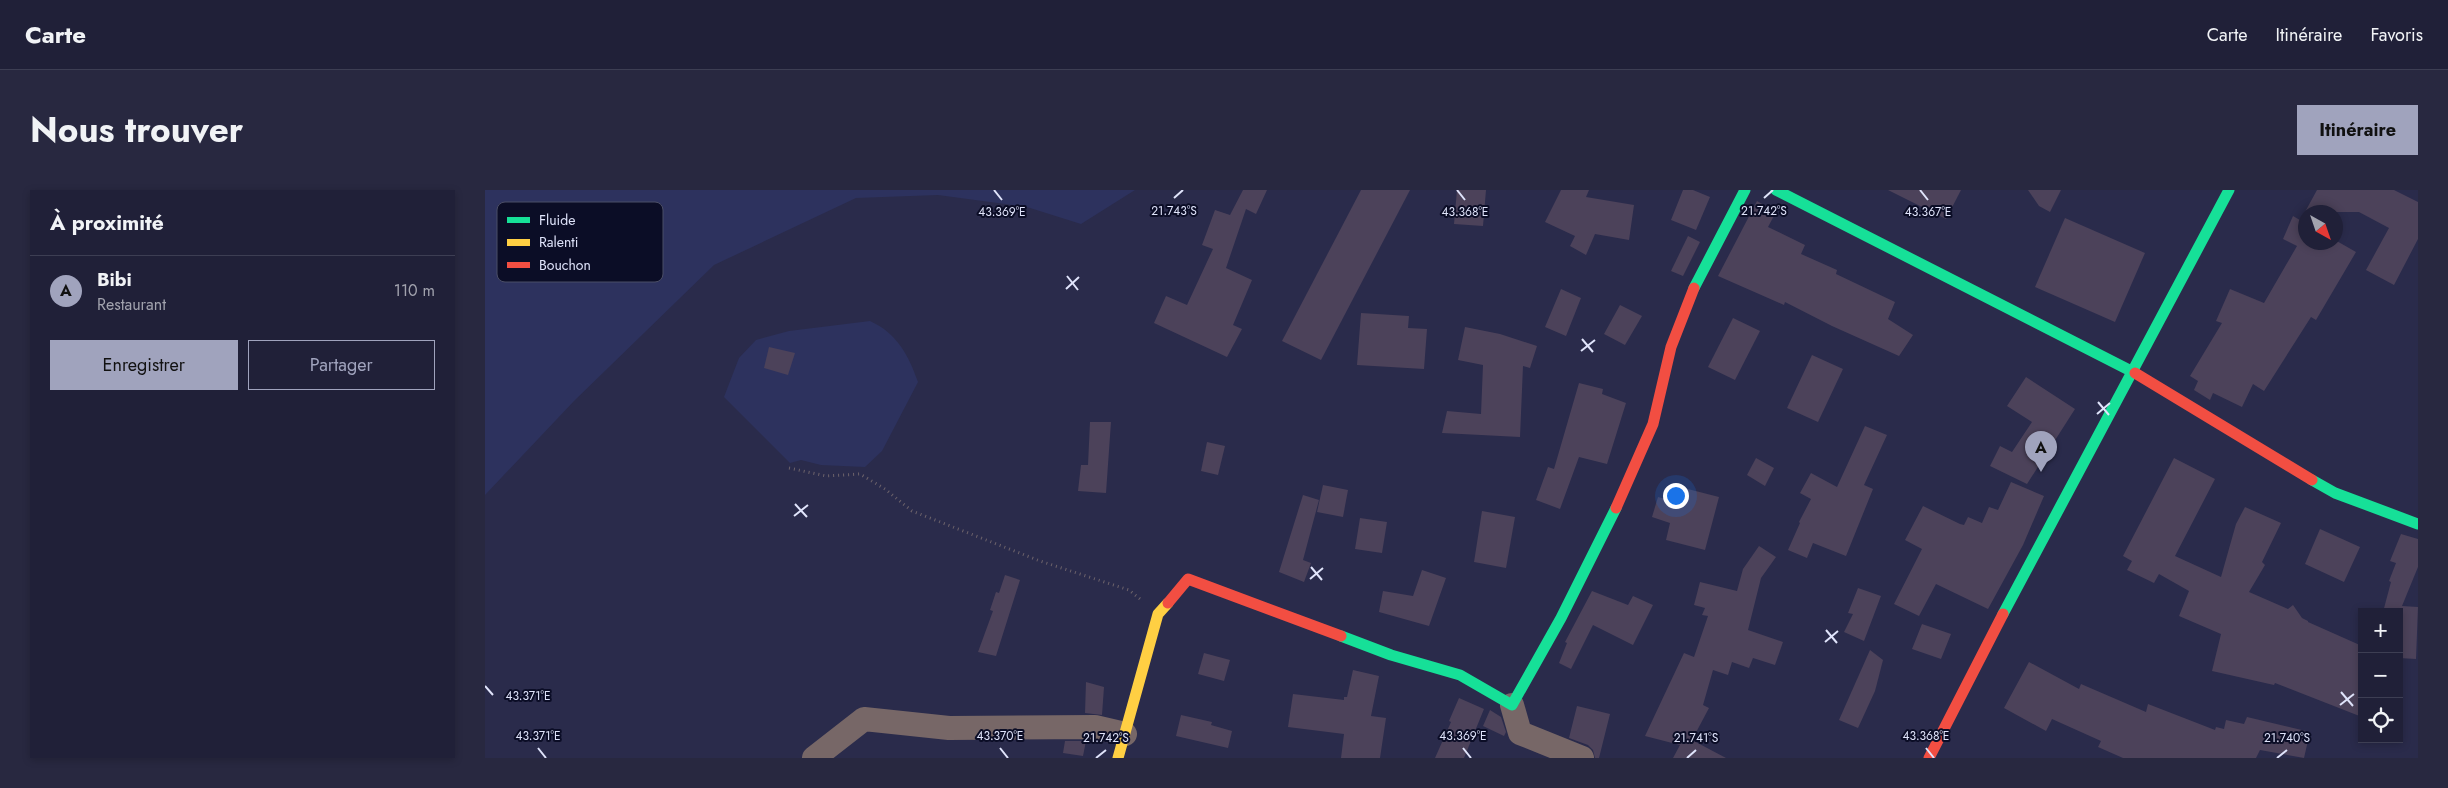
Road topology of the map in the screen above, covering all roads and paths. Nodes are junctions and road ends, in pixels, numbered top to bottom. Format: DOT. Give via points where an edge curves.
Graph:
graph roads {
  1 [pos="1745,190"];
  2 [pos="1776,190"];
  3 [pos="2229,190"];
  4 [pos="2133,372"];
  5 [pos="789,468"];
  6 [pos="2418,524"];
  7 [pos="1158,614"];
  8 [pos="1512,705"];
  9 [pos="1125,734"];
  10 [pos="814,758"];
  11 [pos="1118,758"];
  12 [pos="1583,758"];
  13 [pos="1929,758"];
  1 -- 8 [label="street" via="1696,284 1671,347 1653,424 1629,482 1561,618"];
  2 -- 4 [label="street"];
  3 -- 4 [label="street"];
  4 -- 6 [label="street" via="2335,493"];
  4 -- 13 [label="street"];
  5 -- 7 [label="path" via="826,476 860,474 912,511 1040,561 1129,590"];
  7 -- 8 [label="street" via="1188,579 1391,656 1459,675"];
  7 -- 9 [label="street"];
  8 -- 12 [label="street" via="1520,733"];
  9 -- 10 [label="street" via="1095,727 949,728 864,719"];
  9 -- 11 [label="street"];
}
